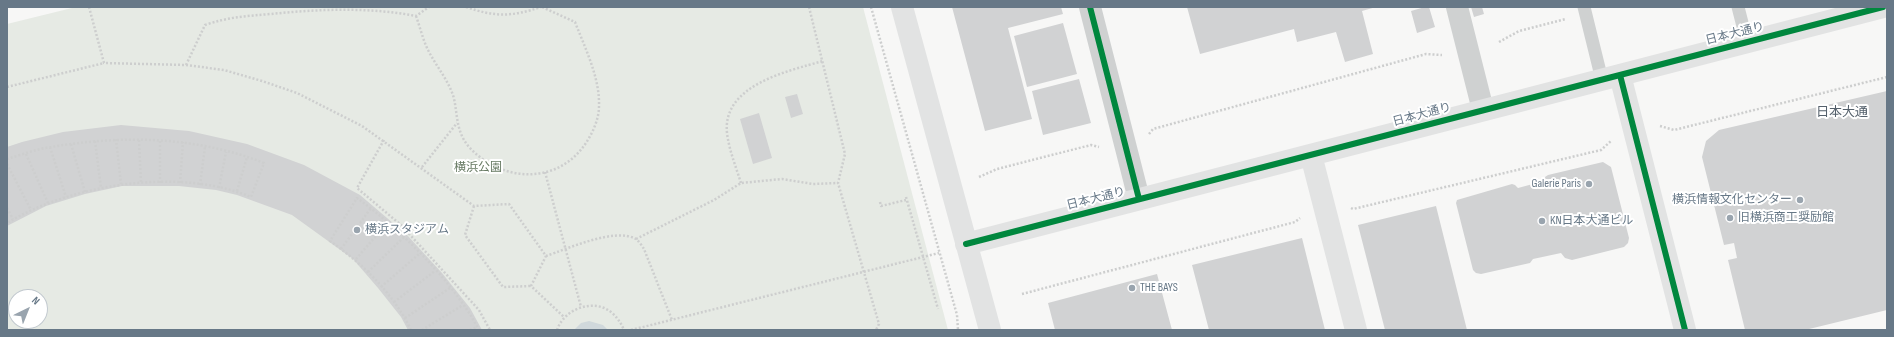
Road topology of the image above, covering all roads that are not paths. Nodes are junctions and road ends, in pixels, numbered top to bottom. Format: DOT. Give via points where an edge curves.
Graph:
graph roads {
  1 [pos="902,7"];
  2 [pos="1090,7"];
  3 [pos="1457,7"];
  4 [pos="1738,7"];
  5 [pos="1883,7"];
  6 [pos="1584,10"];
  7 [pos="1747,42"];
  8 [pos="1611,77"];
  9 [pos="1483,110"];
  10 [pos="1312,155"];
  11 [pos="1139,199"];
  12 [pos="966,244"];
  13 [pos="990,330"];
  14 [pos="1356,330"];
  15 [pos="1685,330"];
  1 -- 12 [label="street"];
  2 -- 11 [label="street"];
  3 -- 9 [label="street"];
  4 -- 7 [label="lane"];
  5 -- 7 [label="street, 日本大通り"];
  6 -- 8 [label="lane"];
  7 -- 8 [label="street, 日本大通り"];
  8 -- 9 [label="street, 日本大通り"];
  8 -- 15 [label="street"];
  9 -- 10 [label="street, 日本大通り"];
  10 -- 11 [label="street, 日本大通り"];
  10 -- 14 [label="street"];
  11 -- 12 [label="street, 日本大通り"];
  12 -- 13 [label="street"];
}
